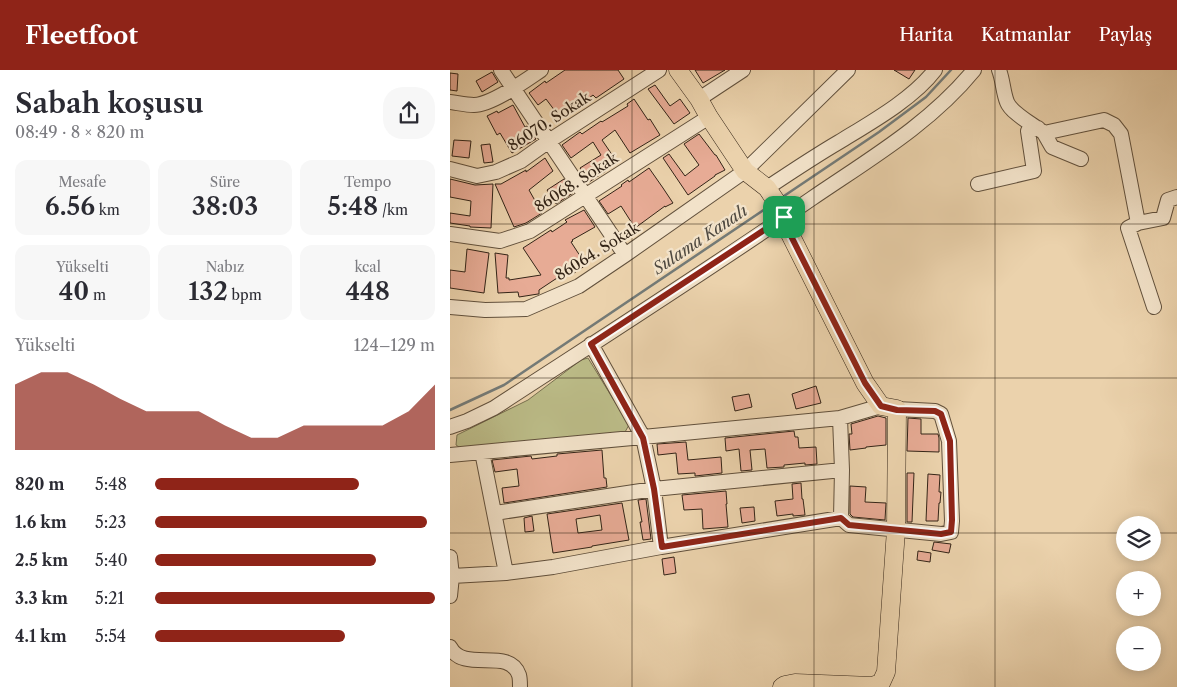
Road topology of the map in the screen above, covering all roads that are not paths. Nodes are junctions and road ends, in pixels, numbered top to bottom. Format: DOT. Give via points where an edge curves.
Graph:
graph roads {
  1 [pos="501,70"];
  2 [pos="542,70"];
  3 [pos="659,70"];
  4 [pos="678,70"];
  5 [pos="743,70"];
  6 [pos="848,70"];
  7 [pos="936,70"];
  8 [pos="974,70"];
  9 [pos="999,70"];
  10 [pos="513,89"];
  11 [pos="699,99"];
  12 [pos="450,102"];
  13 [pos="709,116"];
  14 [pos="1041,130"];
  15 [pos="548,141"];
  16 [pos="1081,159"];
  17 [pos="450,170"];
  18 [pos="745,171"];
  19 [pos="978,184"];
  20 [pos="769,190"];
  21 [pos="586,195"];
  22 [pos="1177,197"];
  23 [pos="783,214"];
  24 [pos="1138,224"];
  25 [pos="450,234"];
  26 [pos="626,255"];
  27 [pos="450,307"];
  28 [pos="1154,307"];
  29 [pos="591,344"];
  30 [pos="889,408"];
  31 [pos="840,418"];
  32 [pos="450,428"];
  33 [pos="643,438"];
  34 [pos="482,452"];
  35 [pos="450,455"];
  36 [pos="842,470"];
  37 [pos="654,489"];
  38 [pos="495,513"];
  39 [pos="841,518"];
  40 [pos="896,530"];
  41 [pos="662,547"];
  42 [pos="450,557"];
  43 [pos="506,573"];
  44 [pos="452,576"];
  45 [pos="450,596"];
  46 [pos="450,647"];
  47 [pos="520,687"];
  48 [pos="782,687"];
  1 -- 10 [label="street"];
  2 -- 10 [label="street"];
  3 -- 15 [label="street, 86070. Sokak"];
  4 -- 11 [label="main road"];
  5 -- 11 [label="street"];
  6 -- 18 [label="street, 86064. Sokak"];
  7 -- 20 [label="street" via="881,116"];
  8 -- 23 [label="street" via="924,120"];
  9 -- 14 [label="street" via="1007,103"];
  10 -- 12 [label="street" via="476,105"];
  10 -- 15 [label="street"];
  11 -- 13 [label="main road"];
  13 -- 18 [label="main road"];
  13 -- 21 [label="street, 86068. Sokak"];
  14 -- 16 [label="street" via="1052,147"];
  14 -- 19 [label="street" via="1028,131 1034,171"];
  14 -- 24 [label="street" via="1104,120 1114,125 1120,134"];
  15 -- 17 [label="street, 86070. Sokak" via="521,161 496,172 477,176"];
  15 -- 21 [label="street"];
  18 -- 20 [label="main road"];
  18 -- 26 [label="street, 86064. Sokak"];
  20 -- 23 [label="main road"];
  21 -- 25 [label="street, 86068. Sokak" via="530,231 500,241"];
  21 -- 26 [label="street"];
  22 -- 24 [label="street" via="1168,200 1163,218"];
  23 -- 29 [label="street"];
  23 -- 30 [label="main road" via="865,383"];
  24 -- 28 [label="street" via="1128,228"];
  26 -- 27 [label="street, 86064. Sokak" via="579,286 526,309"];
  29 -- 32 [label="street" via="494,408"];
  29 -- 33 [label="street"];
  30 -- 31 [label="street"];
  30 -- 40 [label="main road"];
  30 -- 40 [label="street" via="941,414 950,441 951,532"];
  31 -- 33 [label="street"];
  31 -- 36 [label="street"];
  33 -- 34 [label="street"];
  33 -- 37 [label="street"];
  34 -- 35 [label="street"];
  34 -- 38 [label="street"];
  36 -- 37 [label="street"];
  36 -- 39 [label="street"];
  37 -- 38 [label="street"];
  37 -- 41 [label="street"];
  38 -- 43 [label="street"];
  39 -- 40 [label="street" via="849,525"];
  39 -- 41 [label="street"];
  40 -- 48 [label="main road" via="886,672 881,683 872,686 795,683"];
  41 -- 43 [label="street"];
  42 -- 44 [label="street"];
  43 -- 44 [label="street"];
  44 -- 45 [label="street"];
  46 -- 47 [label="street" via="452,652 469,660 505,661 519,674"];
}
